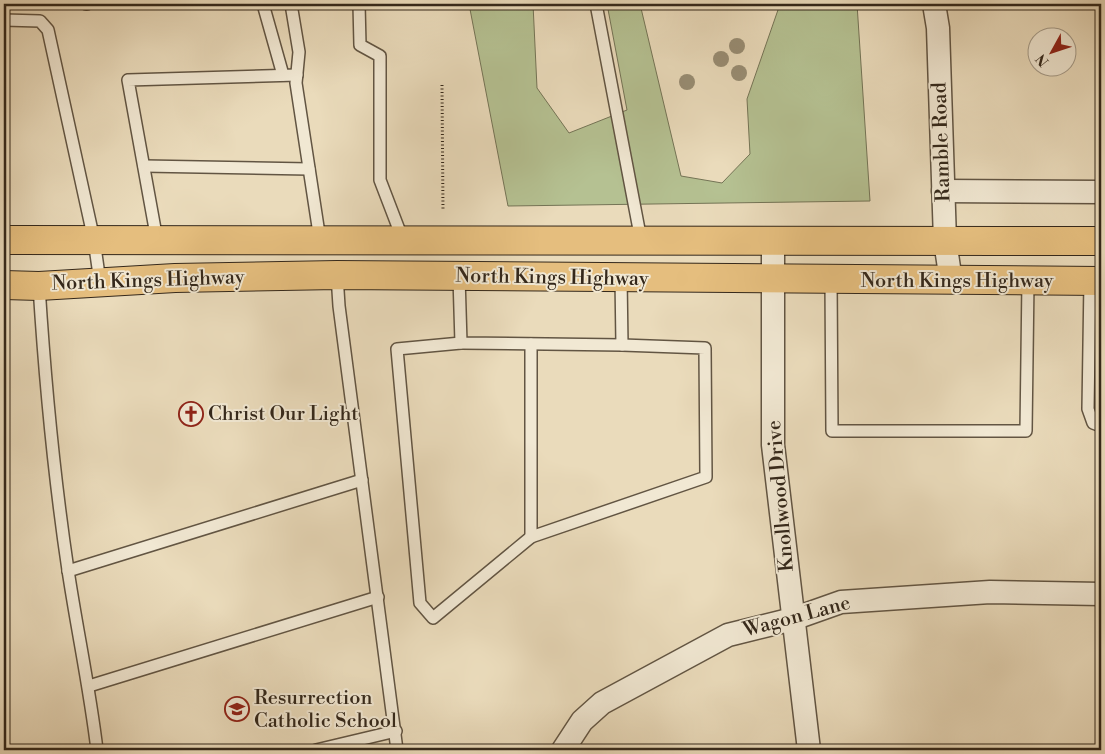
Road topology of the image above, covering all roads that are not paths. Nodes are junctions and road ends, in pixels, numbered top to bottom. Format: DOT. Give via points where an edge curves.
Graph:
graph roads {
  1 [pos="263,4"];
  2 [pos="290,4"];
  3 [pos="359,4"];
  4 [pos="596,4"];
  5 [pos="934,4"];
  6 [pos="4,20"];
  7 [pos="283,75"];
  8 [pos="297,75"];
  9 [pos="144,166"];
  10 [pos="309,170"];
  11 [pos="943,191"];
  12 [pos="1101,192"];
  13 [pos="4,240"];
  14 [pos="94,240"];
  15 [pos="157,240"];
  16 [pos="320,240"];
  17 [pos="403,240"];
  18 [pos="641,240"];
  19 [pos="773,241"];
  20 [pos="945,241"];
  21 [pos="1101,241"];
  22 [pos="337,275"];
  23 [pos="459,277"];
  24 [pos="621,278"];
  25 [pos="773,280"];
  26 [pos="831,280"];
  27 [pos="951,281"];
  28 [pos="1028,281"];
  29 [pos="1095,281"];
  30 [pos="100,282"];
  31 [pos="4,285"];
  32 [pos="39,286"];
  33 [pos="461,343"];
  34 [pos="531,344"];
  35 [pos="622,345"];
  36 [pos="1101,426"];
  37 [pos="362,480"];
  38 [pos="531,536"];
  39 [pos="68,571"];
  40 [pos="1101,594"];
  41 [pos="378,598"];
  42 [pos="793,619"];
  43 [pos="89,686"];
  44 [pos="396,731"];
  45 [pos="97,750"];
  46 [pos="316,750"];
  47 [pos="397,750"];
  48 [pos="563,750"];
  49 [pos="809,750"];
  1 -- 7 [label="lane"];
  2 -- 8 [label="lane" via="300,52"];
  3 -- 17 [label="lane" via="360,45 380,56 380,180"];
  4 -- 18 [label="lane"];
  5 -- 11 [label="street, Ramble Road" via="938,28"];
  6 -- 14 [label="lane" via="40,21 48,30"];
  7 -- 8 [label="lane"];
  7 -- 9 [label="lane" via="128,80"];
  8 -- 10 [label="lane"];
  9 -- 10 [label="lane"];
  9 -- 15 [label="lane"];
  10 -- 16 [label="lane"];
  11 -- 12 [label="street"];
  11 -- 20 [label="street, Ramble Road"];
  13 -- 14 [label="main road, North Kings Highway"];
  14 -- 15 [label="main road, North Kings Highway"];
  14 -- 30 [label="lane"];
  15 -- 16 [label="main road, North Kings Highway"];
  16 -- 17 [label="main road, North Kings Highway"];
  17 -- 18 [label="main road, North Kings Highway"];
  18 -- 19 [label="main road, North Kings Highway"];
  19 -- 20 [label="main road, North Kings Highway"];
  19 -- 25 [label="street, Knollwood Drive"];
  20 -- 21 [label="main road, North Kings Highway"];
  20 -- 27 [label="street, Ramble Road"];
  22 -- 23 [label="main road, North Kings Highway"];
  22 -- 30 [label="main road, North Kings Highway"];
  22 -- 37 [label="lane"];
  23 -- 24 [label="main road, North Kings Highway"];
  23 -- 33 [label="lane"];
  24 -- 25 [label="main road, North Kings Highway"];
  24 -- 35 [label="lane"];
  25 -- 26 [label="main road, North Kings Highway"];
  25 -- 42 [label="street, Knollwood Drive" via="773,444"];
  26 -- 27 [label="main road, North Kings Highway"];
  26 -- 28 [label="lane" via="832,431 1026,431"];
  27 -- 28 [label="main road, North Kings Highway"];
  28 -- 29 [label="main road, North Kings Highway"];
  29 -- 36 [label="lane" via="1088,409 1094,423"];
  30 -- 32 [label="main road, North Kings Highway"];
  31 -- 32 [label="main road, North Kings Highway"];
  32 -- 39 [label="lane" via="48,406"];
  33 -- 34 [label="lane"];
  33 -- 38 [label="lane" via="397,349 420,603 433,618"];
  34 -- 35 [label="lane"];
  34 -- 38 [label="lane"];
  35 -- 38 [label="lane" via="705,348 706,477"];
  37 -- 39 [label="lane"];
  37 -- 41 [label="lane"];
  39 -- 43 [label="lane"];
  40 -- 42 [label="street, Wagon Lane" via="990,592 841,602"];
  41 -- 43 [label="lane"];
  41 -- 44 [label="lane"];
  42 -- 48 [label="street, Wagon Lane" via="728,635 602,703 582,721"];
  42 -- 49 [label="street, Knollwood Drive"];
  43 -- 45 [label="lane"];
  44 -- 46 [label="lane"];
  44 -- 47 [label="lane"];
}
